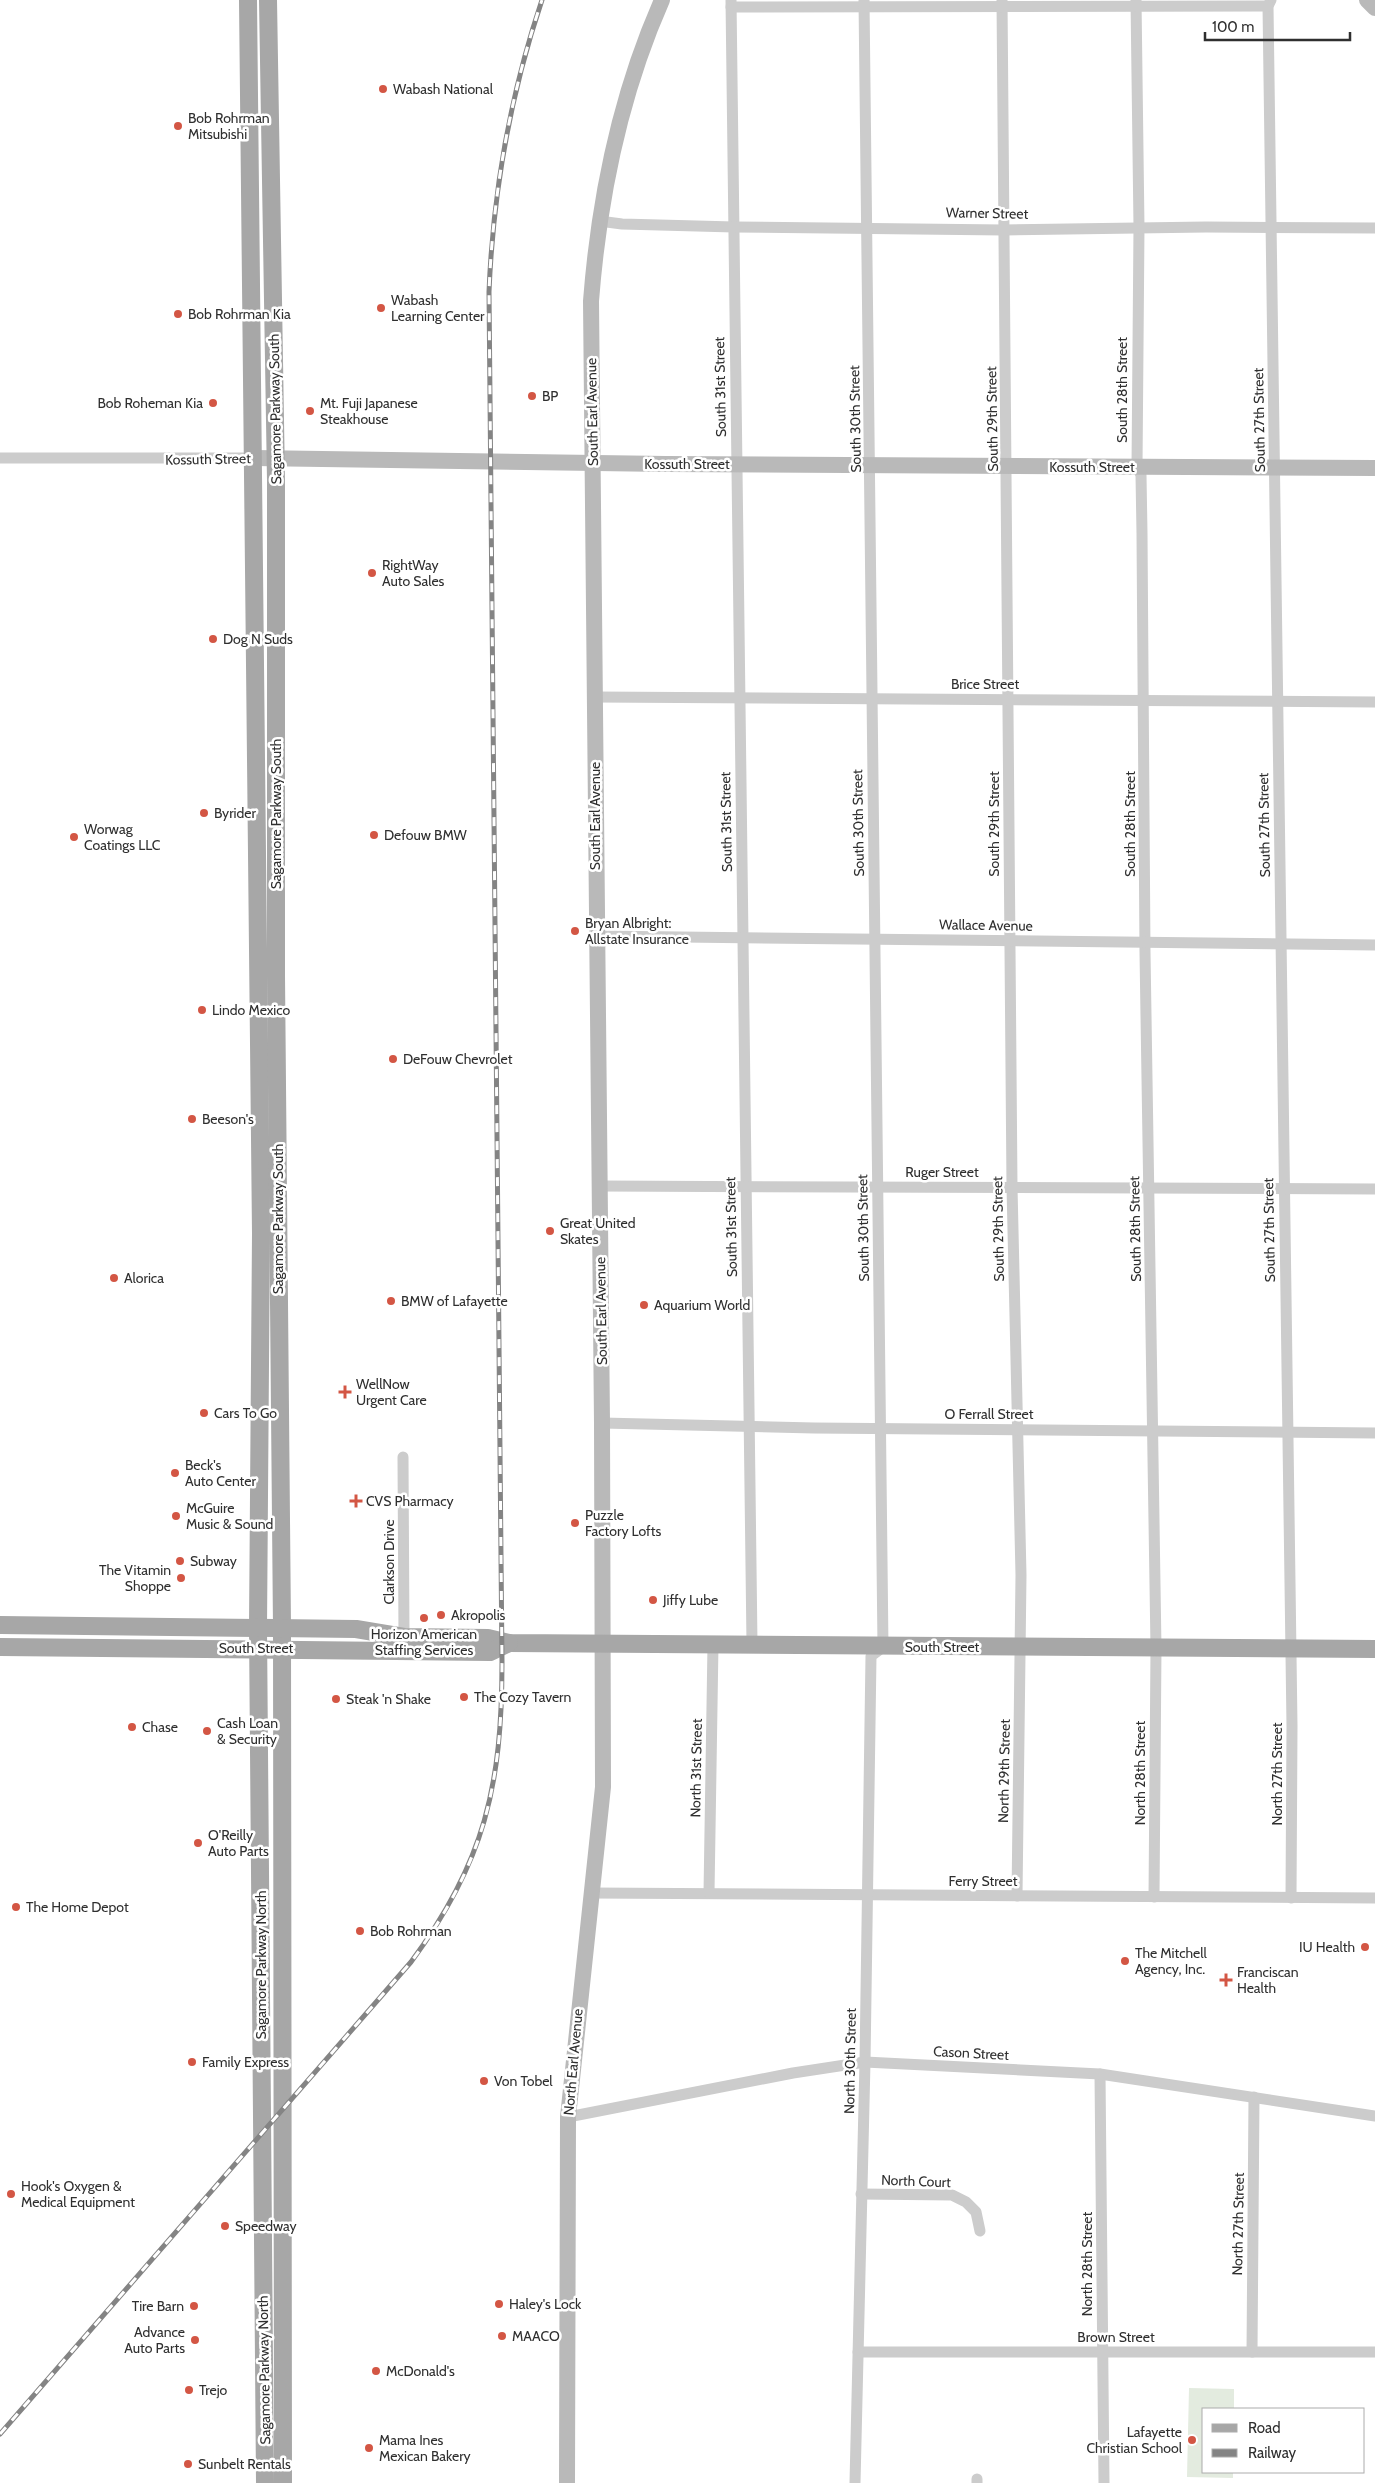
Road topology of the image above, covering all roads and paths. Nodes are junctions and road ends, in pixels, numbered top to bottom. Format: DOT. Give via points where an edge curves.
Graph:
graph roads {
  1 [pos="248,0"];
  2 [pos="268,0"];
  3 [pos="662,0"];
  4 [pos="1366,0"];
  5 [pos="731,3"];
  6 [pos="864,3"];
  7 [pos="1270,3"];
  8 [pos="1002,4"];
  9 [pos="1136,4"];
  10 [pos="1375,8"];
  11 [pos="599,222"];
  12 [pos="734,227"];
  13 [pos="868,227"];
  14 [pos="1139,227"];
  15 [pos="1270,227"];
  16 [pos="1375,228"];
  17 [pos="1004,230"];
  18 [pos="0,458"];
  19 [pos="254,458"];
  20 [pos="276,458"];
  21 [pos="592,463"];
  22 [pos="736,464"];
  23 [pos="871,466"];
  24 [pos="1008,466"];
  25 [pos="1137,467"];
  26 [pos="1276,467"];
  27 [pos="1375,468"];
  28 [pos="594,697"];
  29 [pos="740,697"];
  30 [pos="872,698"];
  31 [pos="1008,699"];
  32 [pos="1144,700"];
  33 [pos="1277,702"];
  34 [pos="1375,702"];
  35 [pos="597,936"];
  36 [pos="743,937"];
  37 [pos="874,939"];
  38 [pos="1010,941"];
  39 [pos="1145,942"];
  40 [pos="1280,944"];
  41 [pos="1375,945"];
  42 [pos="599,1186"];
  43 [pos="746,1187"];
  44 [pos="877,1187"];
  45 [pos="1012,1187"];
  46 [pos="1150,1188"];
  47 [pos="1284,1189"];
  48 [pos="1375,1189"];
  49 [pos="602,1423"];
  50 [pos="749,1425"];
  51 [pos="881,1428"];
  52 [pos="1018,1429"];
  53 [pos="1153,1430"];
  54 [pos="1287,1432"];
  55 [pos="1375,1433"];
  56 [pos="403,1457"];
  57 [pos="0,1625"];
  58 [pos="258,1628"];
  59 [pos="282,1628"];
  60 [pos="404,1637"];
  61 [pos="509,1643"];
  62 [pos="603,1643"];
  63 [pos="713,1644"];
  64 [pos="752,1644"];
  65 [pos="883,1646"];
  66 [pos="0,1647"];
  67 [pos="1020,1647"];
  68 [pos="258,1648"];
  69 [pos="282,1648"];
  70 [pos="1156,1648"];
  71 [pos="1290,1649"];
  72 [pos="1375,1649"];
  73 [pos="709,1893"];
  74 [pos="591,1894"];
  75 [pos="867,1895"];
  76 [pos="1017,1896"];
  77 [pos="1154,1897"];
  78 [pos="1292,1898"];
  79 [pos="1375,1898"];
  80 [pos="865,2062"];
  81 [pos="1100,2074"];
  82 [pos="1254,2097"];
  83 [pos="1375,2116"];
  84 [pos="568,2117"];
  85 [pos="861,2194"];
  86 [pos="980,2231"];
  87 [pos="858,2352"];
  88 [pos="1103,2352"];
  89 [pos="1252,2352"];
  90 [pos="1375,2352"];
  91 [pos="265,2483"];
  92 [pos="283,2483"];
  93 [pos="567,2483"];
  94 [pos="855,2483"];
  95 [pos="1104,2483"];
  1 -- 19 [label="main road, Sagamore Parkway South"];
  2 -- 20 [label="main road, Sagamore Parkway South"];
  3 -- 11 [label="street, South Earl Avenue" via="629,91"];
  4 -- 10 [label="street"];
  5 -- 6 [label="street"];
  5 -- 12 [label="street, South 31st Street"];
  6 -- 8 [label="street"];
  6 -- 13 [label="street, South 30th Street"];
  7 -- 9 [label="street"];
  7 -- 15 [label="street, South 27th Street"];
  8 -- 9 [label="street"];
  8 -- 17 [label="street, South 29th Street"];
  9 -- 14 [label="street, South 28th Street"];
  11 -- 12 [label="street, Warner Street"];
  11 -- 21 [label="street, South Earl Avenue" via="591,301"];
  12 -- 13 [label="street, Warner Street"];
  12 -- 22 [label="street, South 31st Street"];
  13 -- 17 [label="street, Warner Street"];
  13 -- 23 [label="street, South 30th Street"];
  14 -- 15 [label="street, Warner Street"];
  14 -- 17 [label="street, Warner Street"];
  14 -- 25 [label="street, South 28th Street"];
  15 -- 16 [label="street, Warner Street"];
  15 -- 26 [label="street, South 27th Street"];
  17 -- 24 [label="street, South 29th Street"];
  18 -- 19 [label="street, Kossuth Street"];
  19 -- 20 [label="street, Kossuth Street"];
  19 -- 58 [label="main road, Sagamore Parkway South" via="261,1226"];
  20 -- 21 [label="street, Kossuth Street"];
  20 -- 59 [label="main road, Sagamore Parkway South" via="276,966"];
  21 -- 22 [label="street, Kossuth Street"];
  21 -- 28 [label="street, South Earl Avenue"];
  22 -- 23 [label="street, Kossuth Street"];
  22 -- 29 [label="street, South 31st Street"];
  23 -- 24 [label="street, Kossuth Street"];
  23 -- 30 [label="street, South 30th Street"];
  24 -- 25 [label="street, Kossuth Street"];
  24 -- 31 [label="street, South 29th Street"];
  25 -- 26 [label="street, Kossuth Street"];
  25 -- 32 [label="street, South 28th Street" via="1141,475"];
  26 -- 27 [label="street, Kossuth Street"];
  26 -- 33 [label="street, South 27th Street"];
  28 -- 29 [label="street, Brice Street"];
  28 -- 35 [label="street, South Earl Avenue"];
  29 -- 30 [label="street, Brice Street"];
  29 -- 36 [label="street, South 31st Street"];
  30 -- 31 [label="street, Brice Street"];
  30 -- 37 [label="street, South 30th Street"];
  31 -- 32 [label="street, Brice Street"];
  31 -- 38 [label="street, South 29th Street"];
  32 -- 33 [label="street, Brice Street"];
  32 -- 39 [label="street, South 28th Street"];
  33 -- 34 [label="street, Brice Street"];
  33 -- 40 [label="street, South 27th Street"];
  35 -- 36 [label="street, Wallace Avenue"];
  35 -- 42 [label="street, South Earl Avenue"];
  36 -- 37 [label="street, Wallace Avenue"];
  36 -- 43 [label="street, South 31st Street"];
  37 -- 38 [label="street, Wallace Avenue"];
  37 -- 44 [label="street, South 30th Street"];
  38 -- 39 [label="street, Wallace Avenue"];
  38 -- 45 [label="street, South 29th Street"];
  39 -- 40 [label="street, Wallace Avenue"];
  39 -- 46 [label="street, South 28th Street"];
  40 -- 41 [label="street, Wallace Avenue"];
  40 -- 47 [label="street, South 27th Street"];
  42 -- 43 [label="street, Ruger Street"];
  42 -- 49 [label="street, South Earl Avenue"];
  43 -- 44 [label="street, Ruger Street"];
  43 -- 50 [label="street, South 31st Street"];
  44 -- 45 [label="street, Ruger Street"];
  44 -- 51 [label="street, South 30th Street"];
  45 -- 46 [label="street, Ruger Street"];
  45 -- 52 [label="street, South 29th Street"];
  46 -- 47 [label="street, Ruger Street"];
  46 -- 53 [label="street, South 28th Street"];
  47 -- 48 [label="street, Ruger Street"];
  47 -- 54 [label="street, South 27th Street"];
  49 -- 50 [label="street, O Ferrall Street"];
  49 -- 62 [label="street, South Earl Avenue"];
  50 -- 51 [label="street, O Ferrall Street"];
  50 -- 64 [label="street, South 31st Street"];
  51 -- 52 [label="street, O Ferrall Street"];
  51 -- 65 [label="street, South 30th Street"];
  52 -- 53 [label="street, O Ferrall Street"];
  52 -- 67 [label="street, South 29th Street"];
  53 -- 54 [label="street, O Ferrall Street"];
  53 -- 70 [label="street, South 28th Street"];
  54 -- 55 [label="street, O Ferrall Street"];
  54 -- 71 [label="street, South 27th Street"];
  56 -- 60 [label="street, Clarkson Drive"];
  57 -- 58 [label="main road, South Street"];
  58 -- 59 [label="main road, South Street"];
  58 -- 68 [label="main road, Sagamore Parkway North"];
  59 -- 60 [label="main road, South Street" via="356,1630"];
  59 -- 69 [label="main road, Sagamore Parkway North"];
  60 -- 61 [label="main road, South Street" via="488,1638"];
  61 -- 62 [label="main road, South Street"];
  61 -- 69 [label="main road, South Street" via="490,1652"];
  62 -- 63 [label="main road, South Street"];
  62 -- 74 [label="street, North Earl Avenue" via="603,1787"];
  63 -- 64 [label="main road, South Street"];
  63 -- 73 [label="street, North 31st Street"];
  64 -- 65 [label="main road, South Street"];
  65 -- 67 [label="main road, South Street"];
  65 -- 75 [label="street, North 30th Street" via="871,1656"];
  66 -- 68 [label="main road, South Street"];
  67 -- 70 [label="main road, South Street"];
  67 -- 76 [label="street, North 29th Street"];
  68 -- 69 [label="main road, South Street"];
  68 -- 91 [label="main road, Sagamore Parkway North"];
  69 -- 92 [label="main road, Sagamore Parkway North"];
  70 -- 71 [label="main road, South Street"];
  70 -- 77 [label="street, North 28th Street"];
  71 -- 72 [label="main road, South Street"];
  71 -- 78 [label="street, North 27th Street"];
  73 -- 74 [label="street, Ferry Street"];
  73 -- 75 [label="street, Ferry Street"];
  74 -- 84 [label="street, North Earl Avenue"];
  75 -- 76 [label="street, Ferry Street"];
  75 -- 80 [label="street, North 30th Street"];
  76 -- 77 [label="street, Ferry Street"];
  77 -- 78 [label="street, Ferry Street"];
  78 -- 79 [label="street, Ferry Street"];
  80 -- 81 [label="street, Cason Street"];
  80 -- 84 [label="street, Cason Street"];
  80 -- 85 [label="street, North 30th Street"];
  81 -- 82 [label="street, Cason Street"];
  81 -- 88 [label="street, North 28th Street"];
  82 -- 83 [label="street, Cason Street"];
  82 -- 89 [label="street, North 27th Street"];
  84 -- 93 [label="street, North Earl Avenue"];
  85 -- 86 [label="street, North Court" via="952,2195 976,2212"];
  85 -- 87 [label="street, North 30th Street"];
  87 -- 88 [label="street, Brown Street"];
  87 -- 94 [label="street, North 30th Street"];
  88 -- 89 [label="street, Brown Street"];
  88 -- 95 [label="street, North 28th Street"];
  89 -- 90 [label="street, Brown Street"];
}
